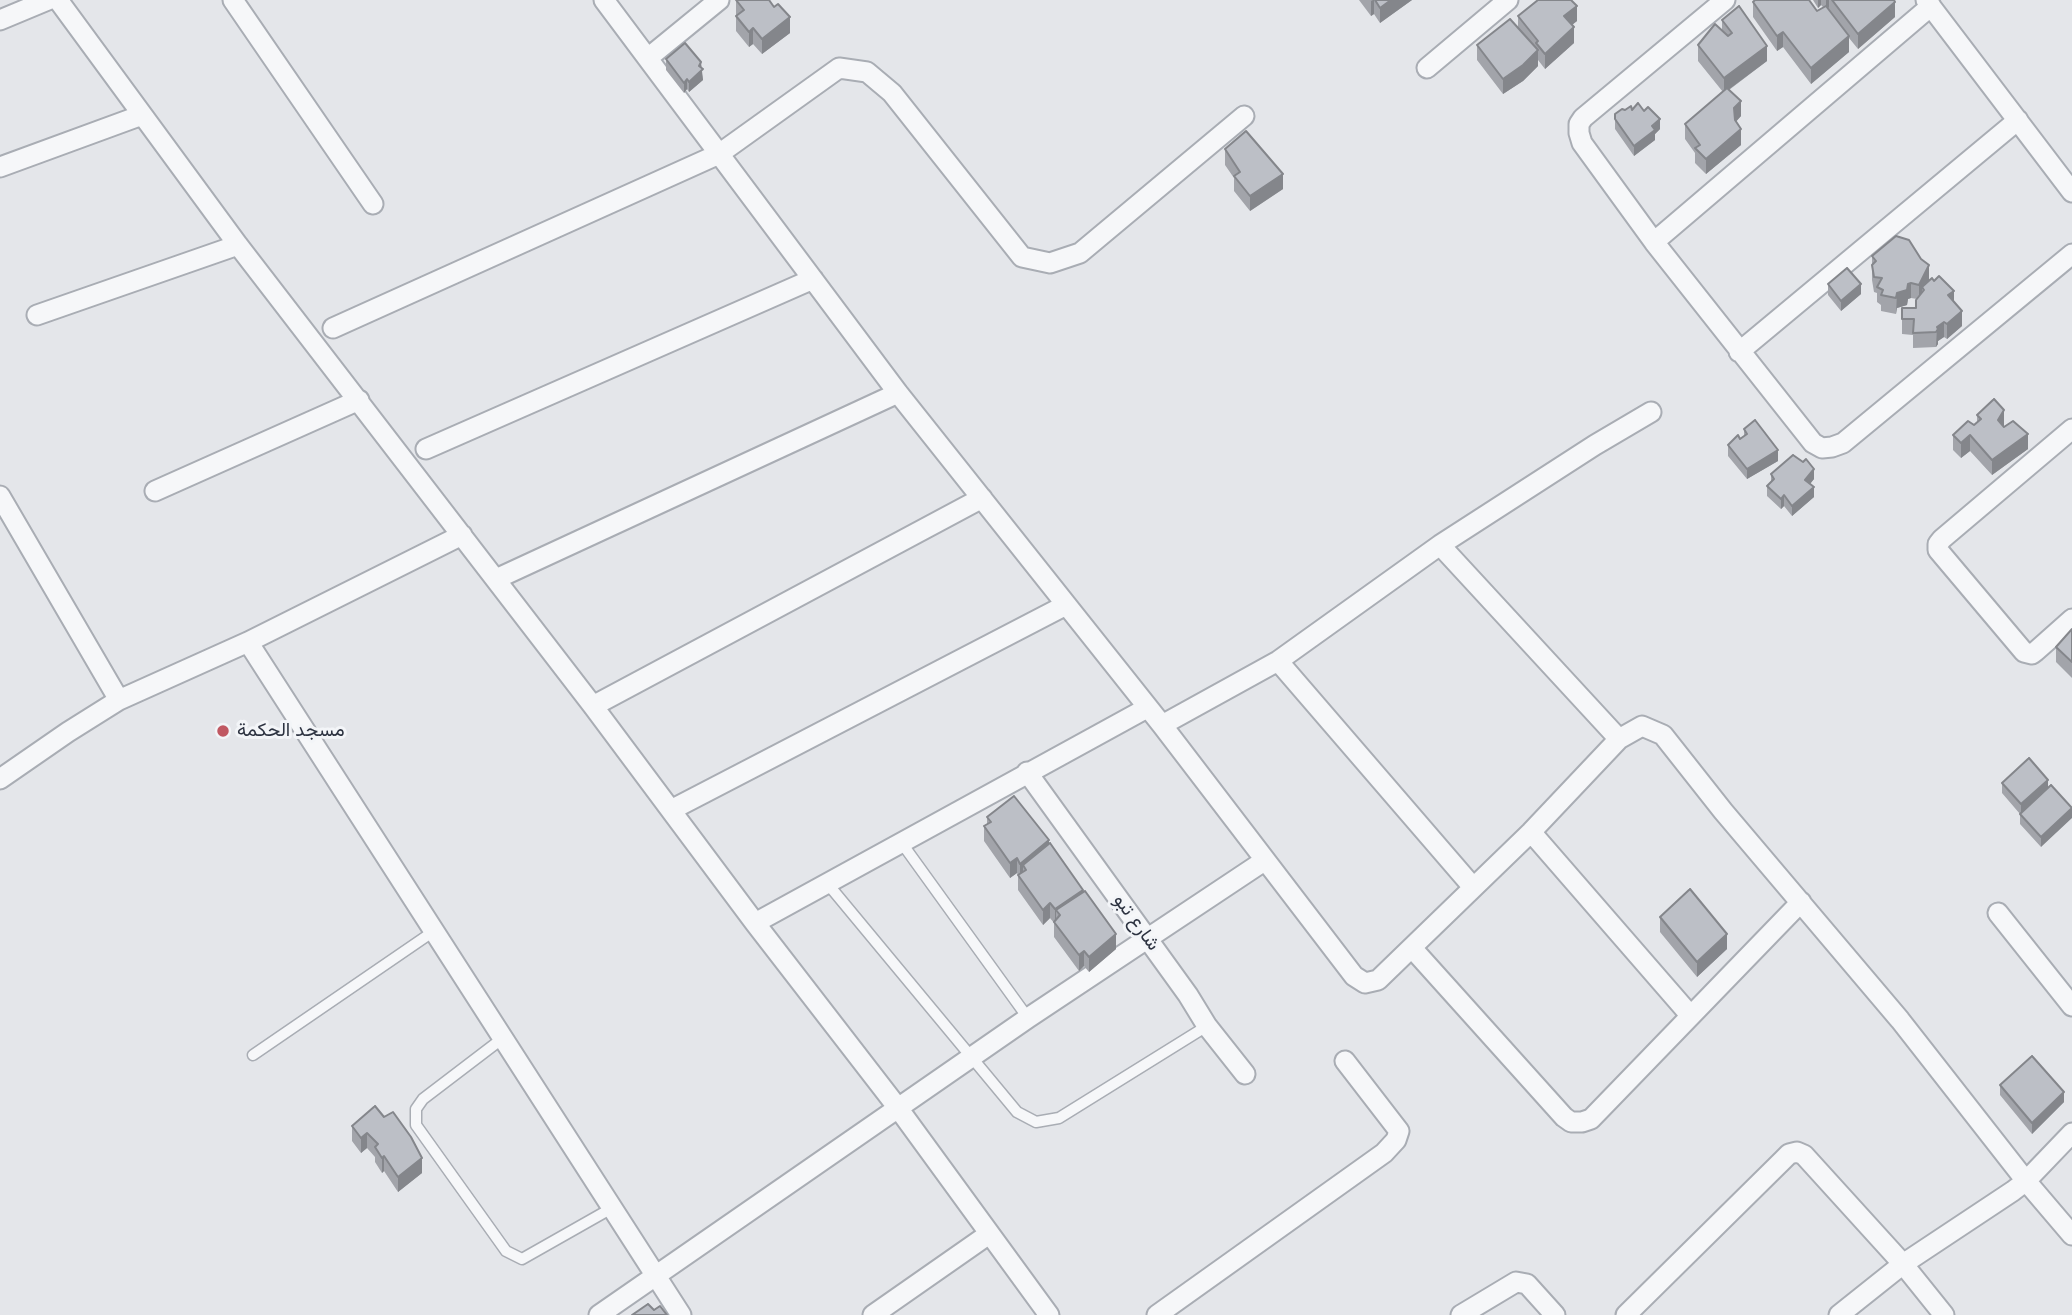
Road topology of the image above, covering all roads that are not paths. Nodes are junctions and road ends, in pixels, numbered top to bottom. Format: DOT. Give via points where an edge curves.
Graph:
graph roads {
  1 [pos="48,0"];
  2 [pos="58,0"];
  3 [pos="233,0"];
  4 [pos="604,0"];
  5 [pos="719,0"];
  6 [pos="1506,0"];
  7 [pos="1726,0"];
  8 [pos="1928,3"];
  9 [pos="0,20"];
  10 [pos="648,58"];
  11 [pos="1427,68"];
  12 [pos="142,115"];
  13 [pos="1244,116"];
  14 [pos="2018,121"];
  15 [pos="719,154"];
  16 [pos="0,167"];
  17 [pos="2072,192"];
  18 [pos="373,204"];
  19 [pos="1654,242"];
  20 [pos="238,245"];
  21 [pos="2072,254"];
  22 [pos="813,279"];
  23 [pos="37,315"];
  24 [pos="333,328"];
  25 [pos="1739,352"];
  26 [pos="898,393"];
  27 [pos="359,400"];
  28 [pos="1651,412"];
  29 [pos="2072,429"];
  30 [pos="426,449"];
  31 [pos="155,491"];
  32 [pos="0,496"];
  33 [pos="982,498"];
  34 [pos="462,536"];
  35 [pos="1440,545"];
  36 [pos="496,579"];
  37 [pos="1066,605"];
  38 [pos="2072,619"];
  39 [pos="248,642"];
  40 [pos="1278,661"];
  41 [pos="119,700"];
  42 [pos="593,706"];
  43 [pos="1147,708"];
  44 [pos="1162,725"];
  45 [pos="1619,739"];
  46 [pos="1027,772"];
  47 [pos="0,779"];
  48 [pos="671,810"];
  49 [pos="1531,832"];
  50 [pos="901,842"];
  51 [pos="1264,861"];
  52 [pos="827,883"];
  53 [pos="1472,886"];
  54 [pos="1801,902"];
  55 [pos="1998,913"];
  56 [pos="755,923"];
  57 [pos="434,931"];
  58 [pos="1147,937"];
  59 [pos="1412,948"];
  60 [pos="2072,1006"];
  61 [pos="1690,1015"];
  62 [pos="1028,1018"];
  63 [pos="1207,1026"];
  64 [pos="503,1038"];
  65 [pos="253,1055"];
  66 [pos="971,1057"];
  67 [pos="1345,1061"];
  68 [pos="1245,1074"];
  69 [pos="898,1108"];
  70 [pos="2072,1133"];
  71 [pos="2026,1181"];
  72 [pos="612,1208"];
  73 [pos="989,1234"];
  74 [pos="2072,1235"];
  75 [pos="1903,1264"];
  76 [pos="655,1275"];
  77 [pos="878,1314"];
  78 [pos="599,1315"];
  79 [pos="681,1315"];
  80 [pos="1049,1315"];
  81 [pos="1157,1315"];
  82 [pos="1461,1315"];
  83 [pos="1555,1315"];
  84 [pos="1626,1315"];
  85 [pos="1839,1315"];
  86 [pos="1944,1315"];
  1 -- 9 [label="street"];
  2 -- 12 [label="street"];
  3 -- 18 [label="street"];
  4 -- 10 [label="street"];
  5 -- 10 [label="street"];
  6 -- 11 [label="street"];
  7 -- 19 [label="street" via="1578,124 1582,143"];
  8 -- 14 [label="street"];
  8 -- 19 [label="street"];
  10 -- 15 [label="street"];
  12 -- 16 [label="street"];
  12 -- 20 [label="street"];
  13 -- 15 [label="street" via="1080,253 1050,263 1022,257 892,93 867,72 839,68"];
  14 -- 17 [label="street"];
  14 -- 25 [label="street"];
  15 -- 22 [label="street"];
  15 -- 24 [label="street"];
  19 -- 25 [label="street"];
  20 -- 23 [label="street"];
  20 -- 27 [label="street"];
  21 -- 25 [label="street" via="1843,443 1832,447 1813,443"];
  22 -- 26 [label="street"];
  22 -- 30 [label="street"];
  26 -- 33 [label="street"];
  26 -- 36 [label="street"];
  27 -- 31 [label="street"];
  27 -- 34 [label="street"];
  28 -- 35 [label="street"];
  29 -- 38 [label="street" via="1942,539 1938,550 2024,652 2036,652"];
  32 -- 41 [label="street"];
  33 -- 37 [label="street"];
  33 -- 42 [label="street"];
  34 -- 36 [label="street"];
  34 -- 39 [label="street"];
  35 -- 40 [label="street"];
  35 -- 45 [label="street"];
  36 -- 42 [label="street"];
  37 -- 43 [label="street"];
  37 -- 48 [label="street"];
  39 -- 41 [label="street"];
  39 -- 57 [label="street"];
  40 -- 44 [label="street"];
  40 -- 53 [label="street"];
  41 -- 47 [label="street"];
  42 -- 48 [label="street"];
  43 -- 44 [label="street"];
  43 -- 46 [label="street"];
  44 -- 51 [label="street"];
  45 -- 49 [label="street"];
  45 -- 54 [label="street" via="1642,726 1663,735"];
  46 -- 50 [label="street"];
  46 -- 58 [label="street, شارع تبو"];
  48 -- 56 [label="street"];
  49 -- 53 [label="street"];
  49 -- 61 [label="street"];
  50 -- 52 [label="street"];
  50 -- 62 [label="lane"];
  51 -- 58 [label="street"];
  51 -- 59 [label="street" via="1354,976 1365,983 1378,980"];
  52 -- 56 [label="street"];
  52 -- 66 [label="lane"];
  53 -- 59 [label="street"];
  54 -- 61 [label="street"];
  54 -- 71 [label="street"];
  55 -- 60 [label="street"];
  56 -- 69 [label="street"];
  57 -- 64 [label="street"];
  57 -- 65 [label="lane"];
  58 -- 62 [label="street"];
  58 -- 63 [label="street, شارع تبو"];
  59 -- 61 [label="street" via="1571,1122 1591,1119"];
  62 -- 66 [label="street"];
  63 -- 66 [label="lane" via="1059,1118 1036,1122 1017,1112"];
  63 -- 68 [label="street, شارع تبو"];
  64 -- 72 [label="street"];
  64 -- 72 [label="lane" via="423,1099 416,1108 416,1125 506,1251 522,1259"];
  66 -- 69 [label="street"];
  67 -- 81 [label="street" via="1399,1131 1396,1140"];
  69 -- 73 [label="street"];
  69 -- 76 [label="street"];
  70 -- 71 [label="street"];
  71 -- 74 [label="street"];
  71 -- 75 [label="street"];
  72 -- 76 [label="street"];
  73 -- 77 [label="street"];
  73 -- 80 [label="street"];
  75 -- 84 [label="street" via="1804,1155 1789,1154"];
  75 -- 85 [label="street"];
  75 -- 86 [label="street"];
  76 -- 78 [label="street"];
  76 -- 79 [label="street"];
  82 -- 83 [label="street" via="1516,1282 1527,1284"];
}
